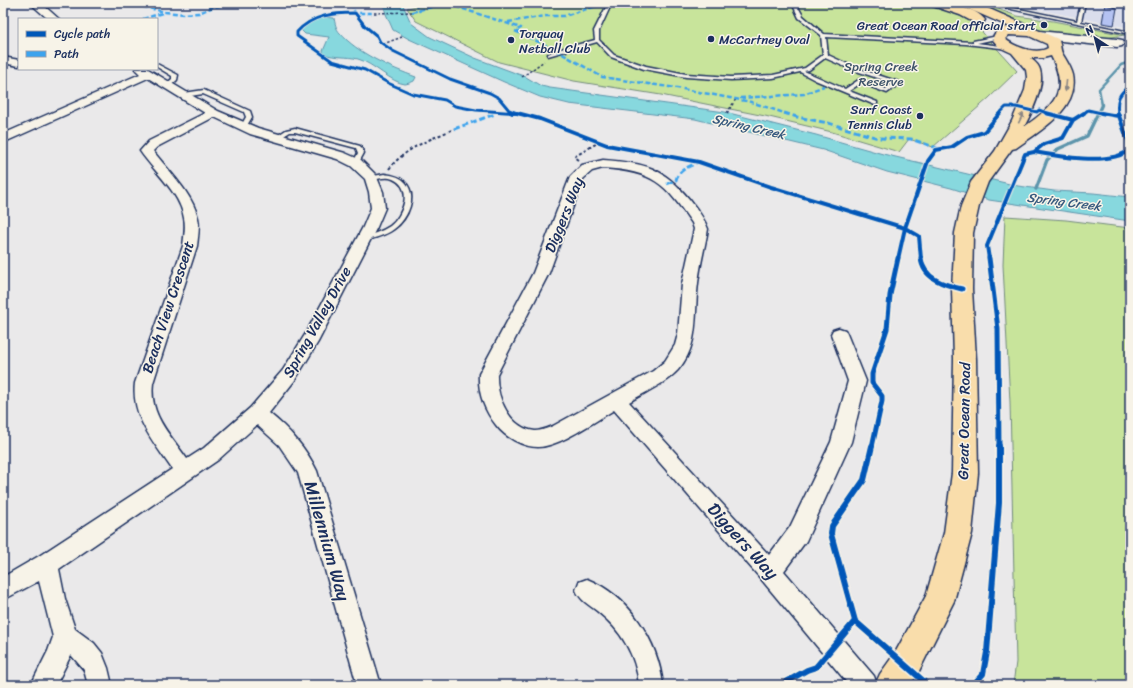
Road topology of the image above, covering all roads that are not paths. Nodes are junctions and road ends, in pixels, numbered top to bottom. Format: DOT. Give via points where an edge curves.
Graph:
graph roads {
  1 [pos="35,3"];
  2 [pos="604,3"];
  3 [pos="794,3"];
  4 [pos="937,3"];
  5 [pos="966,3"];
  6 [pos="985,3"];
  7 [pos="1083,3"];
  8 [pos="53,18"];
  9 [pos="1079,22"];
  10 [pos="1130,33"];
  11 [pos="823,35"];
  12 [pos="1038,35"];
  13 [pos="998,36"];
  14 [pos="597,42"];
  15 [pos="1124,42"];
  16 [pos="966,44"];
  17 [pos="1014,49"];
  18 [pos="1055,49"];
  19 [pos="550,55"];
  20 [pos="826,56"];
  21 [pos="3,60"];
  22 [pos="18,63"];
  23 [pos="146,70"];
  24 [pos="149,70"];
  25 [pos="802,72"];
  26 [pos="845,91"];
  27 [pos="184,95"];
  28 [pos="875,103"];
  29 [pos="214,113"];
  30 [pos="244,126"];
  31 [pos="3,138"];
  32 [pos="1002,152"];
  33 [pos="378,177"];
  34 [pos="363,239"];
  35 [pos="839,334"];
  36 [pos="617,401"];
  37 [pos="257,414"];
  38 [pos="185,472"];
  39 [pos="47,564"];
  40 [pos="769,571"];
  41 [pos="3,589"];
  42 [pos="588,590"];
  43 [pos="65,637"];
  44 [pos="43,685"];
  45 [pos="100,685"];
  46 [pos="369,685"];
  47 [pos="650,685"];
  48 [pos="864,685"];
  49 [pos="891,685"];
  1 -- 8 [label="street"];
  2 -- 14 [label="lane" via="608,7 596,31"];
  3 -- 11 [label="lane" via="801,17"];
  4 -- 13 [label="main road, Great Ocean Road" via="972,16"];
  5 -- 12 [label="main road"];
  6 -- 9 [label="lane"];
  7 -- 9 [label="lane"];
  9 -- 10 [label="lane"];
  11 -- 16 [label="lane"];
  11 -- 20 [label="lane" via="828,47"];
  12 -- 13 [label="main road" via="1013,31"];
  12 -- 15 [label="street"];
  12 -- 18 [label="main road" via="1052,42"];
  13 -- 16 [label="lane"];
  13 -- 17 [label="main road, Great Ocean Road" via="1001,43"];
  14 -- 19 [label="lane"];
  14 -- 25 [label="lane" via="624,62 657,71 737,78 783,76"];
  15 -- 18 [label="street" via="1074,44"];
  16 -- 17 [label="lane"];
  17 -- 18 [label="main road" via="1039,54"];
  32 -- 17 [label="main road, Great Ocean Road, one-way" via="1023,115 1034,77 1032,67"];
  18 -- 32 [label="main road, Great Ocean Road, one-way" via="1067,78 1064,96 1050,114"];
  20 -- 25 [label="lane"];
  20 -- 26 [label="lane" via="846,66 896,83 886,91 860,81"];
  21 -- 22 [label="street"];
  23 -- 31 [label="street"];
  24 -- 27 [label="street, Spring Valley Drive"];
  25 -- 26 [label="lane"];
  26 -- 28 [label="lane"];
  27 -- 29 [label="street, Spring Valley Drive"];
  27 -- 30 [label="lane" via="204,92 248,112 249,117"];
  29 -- 30 [label="street, Spring Valley Drive"];
  29 -- 38 [label="street, Beach View Crescent" via="159,141 146,151 182,196 191,217 190,246 142,393 147,417"];
  30 -- 33 [label="street, Spring Valley Drive" via="341,156"];
  32 -- 49 [label="main road, Great Ocean Road" via="985,173 970,206 964,233 962,289 965,473 958,533 939,601 906,664"];
  33 -- 34 [label="street, Spring Valley Drive" via="378,208"];
  33 -- 34 [label="lane" via="398,178 405,186 408,201 395,225"];
  34 -- 37 [label="street, Spring Valley Drive" via="312,337 289,375"];
  35 -- 40 [label="street" via="857,381 841,442 798,534"];
  36 -- 36 [label="street, Diggers Way" via="560,432 537,439 519,434 506,425 491,401 487,388 488,374 541,273 577,177 590,167 603,164 643,170 658,176 699,222 701,229 690,285 683,349 670,368"];
  36 -- 40 [label="street, Diggers Way"];
  37 -- 38 [label="street, Spring Valley Drive" via="211,454"];
  37 -- 46 [label="street, Millennium Way" via="282,434 307,471"];
  38 -- 39 [label="street, Spring Valley Drive"];
  39 -- 41 [label="street, Spring Valley Drive"];
  39 -- 43 [label="street"];
  40 -- 48 [label="street, Diggers Way"];
  42 -- 47 [label="street" via="614,610 634,633 648,666"];
  43 -- 44 [label="street"];
  43 -- 45 [label="street" via="91,656 98,671"];
}
